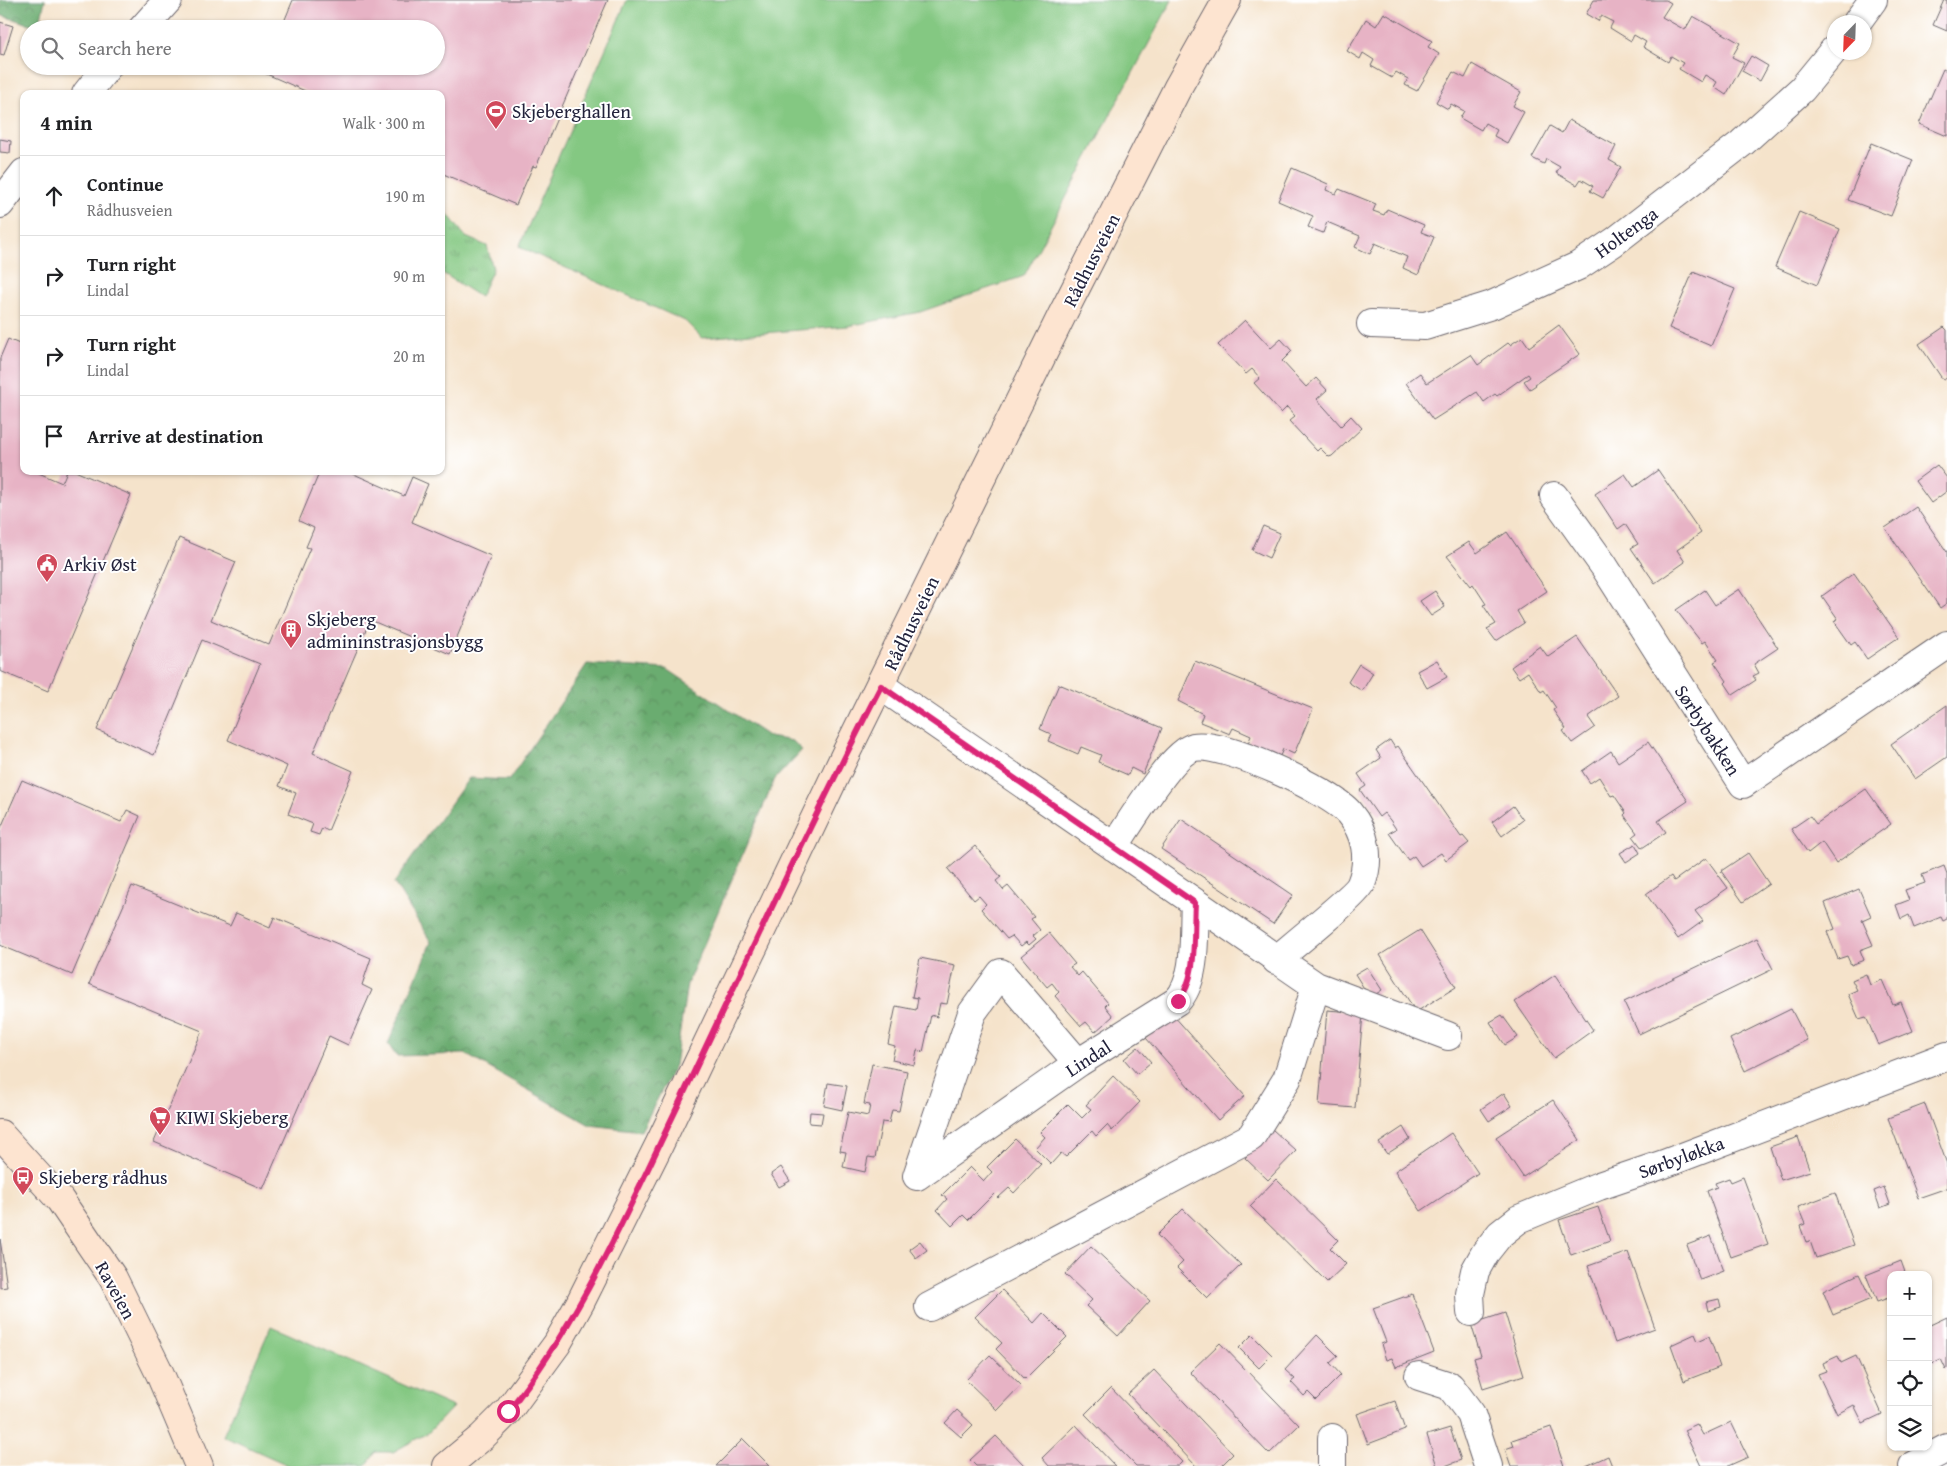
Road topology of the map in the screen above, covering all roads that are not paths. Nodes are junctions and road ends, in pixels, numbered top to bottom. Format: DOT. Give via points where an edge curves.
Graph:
graph roads {
  1 [pos="168,0"];
  2 [pos="1227,0"];
  3 [pos="1873,0"];
  4 [pos="1862,15"];
  5 [pos="150,20"];
  6 [pos="1827,59"];
  7 [pos="101,75"];
  8 [pos="89,90"];
  9 [pos="20,178"];
  10 [pos="0,204"];
  11 [pos="1371,324"];
  12 [pos="1554,496"];
  13 [pos="1947,645"];
  14 [pos="881,686"];
  15 [pos="1114,847"];
  16 [pos="1195,903"];
  17 [pos="1276,960"];
  18 [pos="1316,986"];
  19 [pos="1448,1036"];
  20 [pos="1947,1056"];
  21 [pos="1078,1063"];
  22 [pos="0,1134"];
  23 [pos="929,1307"];
  24 [pos="1471,1312"];
  25 [pos="1420,1376"];
  26 [pos="1332,1438"];
  27 [pos="1947,1448"];
  28 [pos="199,1466"];
  29 [pos="448,1466"];
  30 [pos="1332,1466"];
  31 [pos="1488,1466"];
  32 [pos="1913,1466"];
  1 -- 5 [label="street"];
  2 -- 14 [label="street, Rådhusveien" via="1178,87 1062,315"];
  3 -- 4 [label="street"];
  6 -- 11 [label="street, Holtenga" via="1802,89 1742,143 1578,266 1492,306 1425,326"];
  7 -- 8 [label="street"];
  9 -- 10 [label="street"];
  12 -- 13 [label="street, Sørbybakken" via="1604,566 1743,784"];
  14 -- 15 [label="street"];
  14 -- 29 [label="street, Rådhusveien" via="659,1145 557,1344 508,1411"];
  15 -- 16 [label="street"];
  15 -- 17 [label="street" via="1178,757 1194,747 1220,749 1247,757 1326,796 1348,812 1362,832 1366,866 1360,886"];
  16 -- 17 [label="street"];
  16 -- 21 [label="street, Lindal" via="1191,979 1186,992 1178,1001"];
  17 -- 18 [label="street"];
  18 -- 19 [label="street"];
  18 -- 23 [label="street" via="1288,1079 1251,1137"];
  20 -- 24 [label="street, Sørbyløkka" via="1519,1219 1500,1234 1475,1271 1470,1294"];
  21 -- 21 [label="street, Lindal" via="918,1176 972,1013 1001,973"];
  22 -- 28 [label="street, Raveien" via="60,1200 112,1278 160,1374"];
  25 -- 31 [label="street" via="1450,1386 1471,1414"];
  26 -- 30 [label="street"];
  27 -- 32 [label="street"];
}
